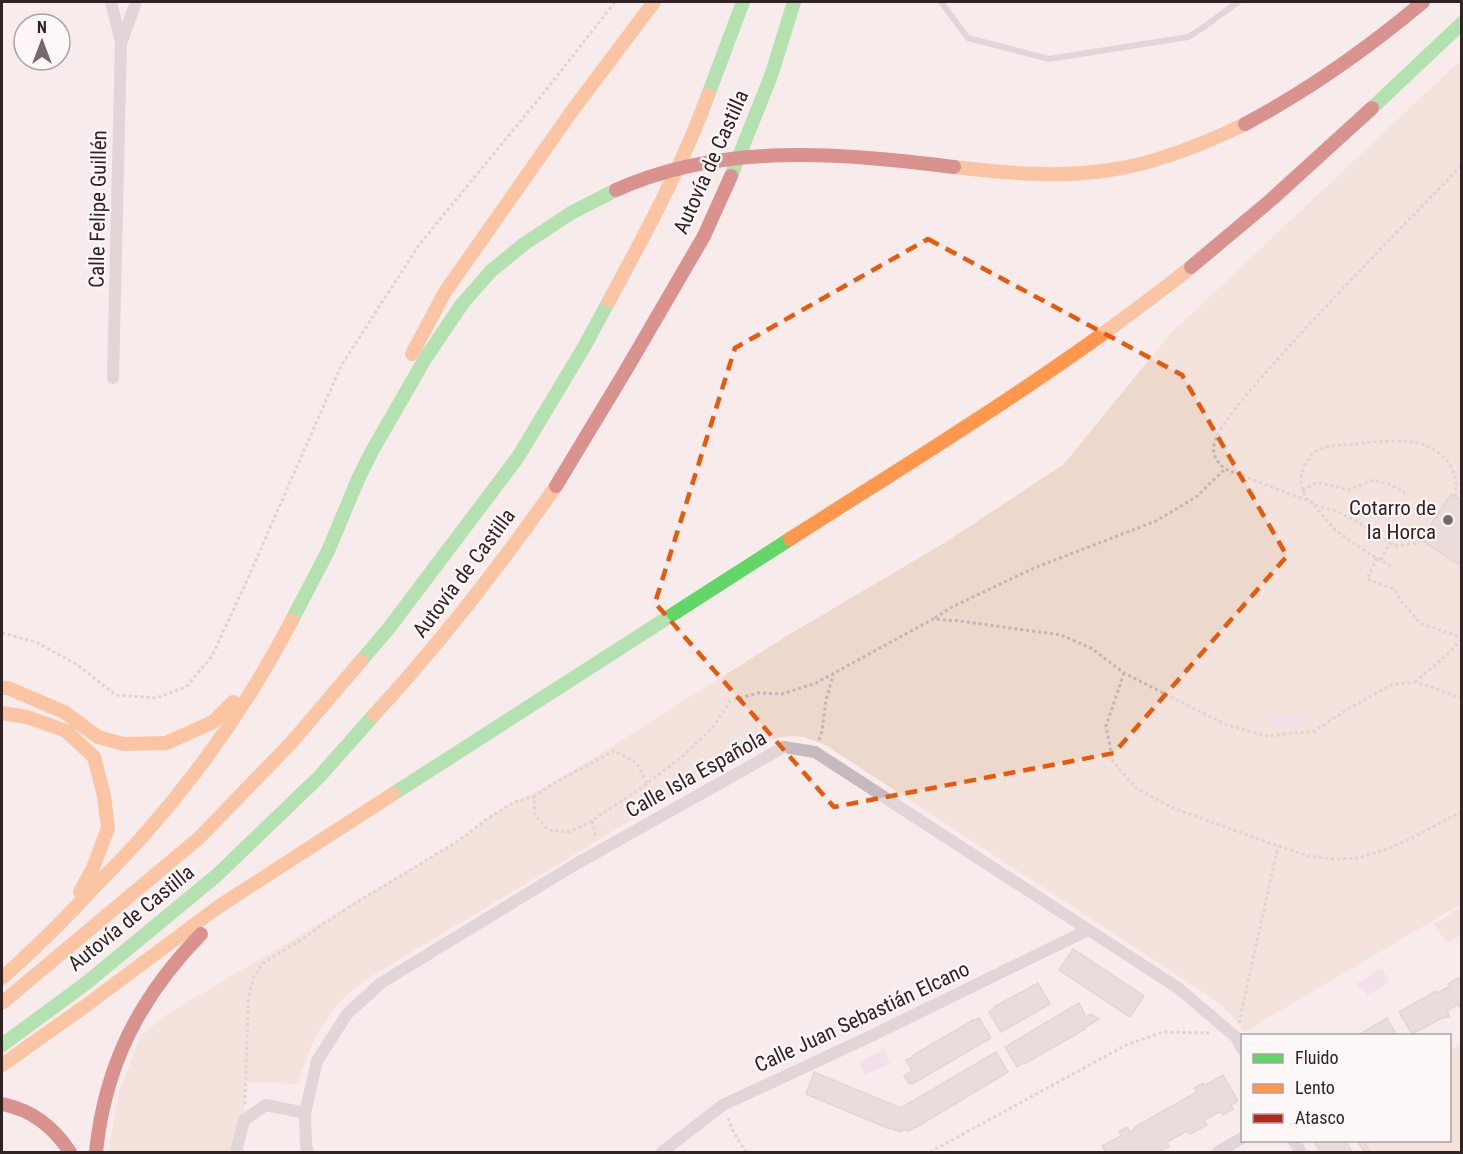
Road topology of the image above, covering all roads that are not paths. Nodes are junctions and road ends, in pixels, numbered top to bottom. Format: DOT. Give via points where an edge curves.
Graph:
graph roads {
  1 [pos="111,2"];
  2 [pos="136,2"];
  3 [pos="654,2"];
  4 [pos="743,2"];
  5 [pos="794,2"];
  6 [pos="941,2"];
  7 [pos="1238,2"];
  8 [pos="1423,2"];
  9 [pos="1228,4"];
  10 [pos="1461,23"];
  11 [pos="121,42"];
  12 [pos="113,378"];
  13 [pos="363,469"];
  14 [pos="265,669"];
  15 [pos="2,688"];
  16 [pos="2,712"];
  17 [pos="290,861"];
  18 [pos="66,918"];
  19 [pos="1088,930"];
  20 [pos="2,978"];
  21 [pos="2,1004"];
  22 [pos="2,1045"];
  23 [pos="1241,1047"];
  24 [pos="2,1065"];
  25 [pos="2,1104"];
  26 [pos="305,1113"];
  27 [pos="1241,1139"];
  28 [pos="70,1152"];
  29 [pos="96,1152"];
  30 [pos="236,1152"];
  31 [pos="308,1152"];
  32 [pos="662,1152"];
  33 [pos="1218,1152"];
  1 -- 11 [label="street, Calle Felipe Guillén"];
  2 -- 11 [label="street, Calle Felipe Guillén"];
  3 -- 13 [label="highway" via="445,292 384,411"];
  4 -- 21 [label="highway, Autovía de Castilla" via="696,128 643,238 518,457 389,628 291,743 199,838"];
  5 -- 22 [label="highway, Autovía de Castilla" via="771,76 704,236 555,487 489,576 419,666 319,777 216,876 85,984"];
  6 -- 9 [label="lane" via="968,38 1049,59 1188,37"];
  7 -- 9 [label="lane"];
  8 -- 13 [label="highway" via="1350,61 1274,110 1208,142 1129,166 1045,175 846,155 769,156 688,166 606,194 529,240 473,290 442,331"];
  10 -- 17 [label="highway" via="1276,195 1101,335"];
  11 -- 12 [label="street, Calle Felipe Guillén"];
  13 -- 14 [label="highway" via="330,547"];
  14 -- 15 [label="highway" via="213,722 166,743 124,744 99,737 64,712"];
  14 -- 18 [label="highway" via="212,750 158,819"];
  16 -- 18 [label="highway" via="66,730 94,758 108,828 93,868"];
  17 -- 24 [label="highway" via="218,907 92,1003"];
  17 -- 29 [label="highway" via="206,929 160,982 136,1020 108,1083"];
  18 -- 20 [label="highway"];
  19 -- 23 [label="street, Calle Isla Española" via="1178,988 1236,1037"];
  19 -- 26 [label="street, Calle Isla Española" via="815,752 784,747 576,864 381,983 347,1014 317,1061"];
  19 -- 32 [label="street, Calle Juan Sebastián Elcano" via="723,1105"];
  25 -- 28 [label="highway" via="37,1116 51,1126"];
  26 -- 30 [label="street" via="266,1105 244,1120"];
  26 -- 31 [label="street, Calle Isla Española"];
  27 -- 33 [label="street"];
}
